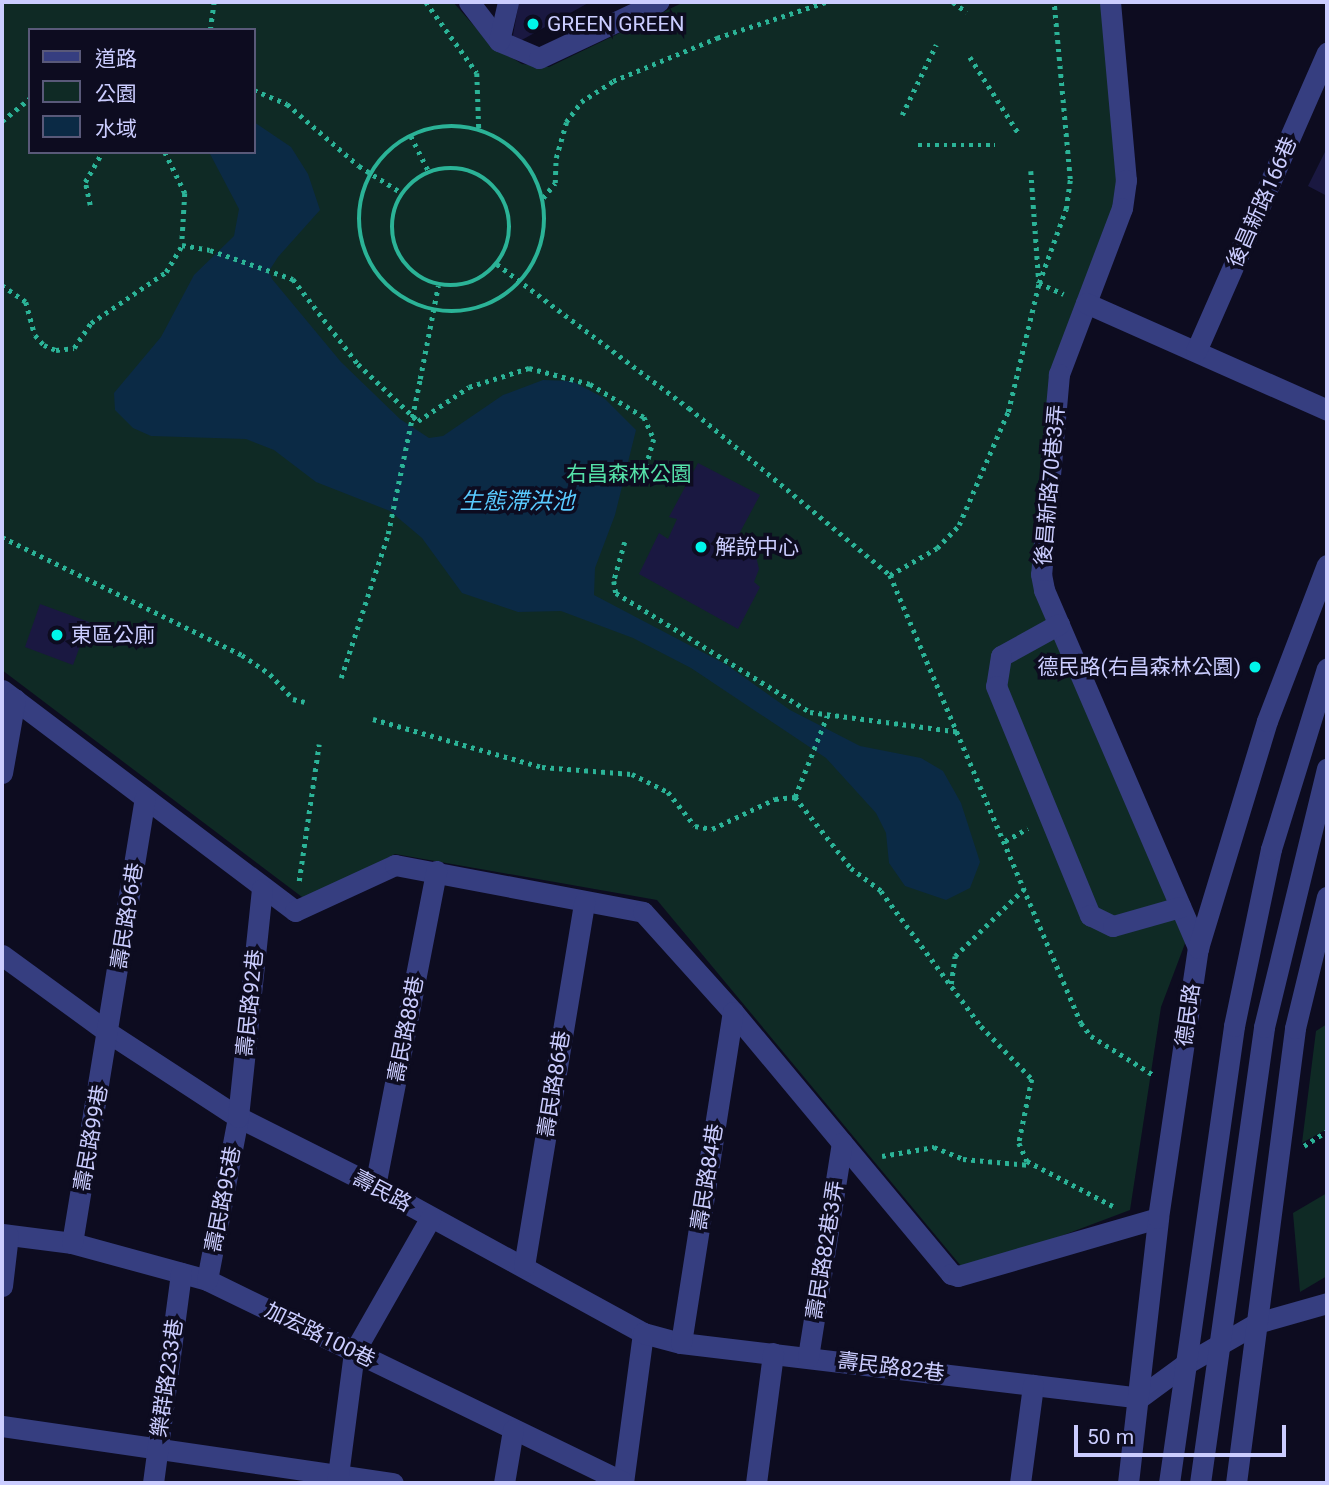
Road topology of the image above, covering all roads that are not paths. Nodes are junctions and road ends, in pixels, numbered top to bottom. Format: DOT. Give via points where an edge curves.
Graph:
graph roads {
  1 [pos="469,2"];
  2 [pos="508,2"];
  3 [pos="658,2"];
  4 [pos="1110,2"];
  5 [pos="499,41"];
  6 [pos="1327,52"];
  7 [pos="1086,303"];
  8 [pos="1196,351"];
  9 [pos="1327,411"];
  10 [pos="1327,565"];
  11 [pos="1059,624"];
  12 [pos="1327,668"];
  13 [pos="8,694"];
  14 [pos="1327,769"];
  15 [pos="2,773"];
  16 [pos="145,799"];
  17 [pos="436,871"];
  18 [pos="262,889"];
  19 [pos="1327,897"];
  20 [pos="584,902"];
  21 [pos="1180,907"];
  22 [pos="1198,948"];
  23 [pos="2,955"];
  24 [pos="733,1012"];
  25 [pos="109,1033"];
  26 [pos="238,1118"];
  27 [pos="848,1150"];
  28 [pos="375,1186"];
  29 [pos="431,1217"];
  30 [pos="1151,1220"];
  31 [pos="5,1234"];
  32 [pos="72,1244"];
  33 [pos="524,1266"];
  34 [pos="181,1273"];
  35 [pos="207,1280"];
  36 [pos="2,1286"];
  37 [pos="1327,1303"];
  38 [pos="1257,1323"];
  39 [pos="643,1333"];
  40 [pos="681,1343"];
  41 [pos="1219,1343"];
  42 [pos="354,1352"];
  43 [pos="773,1353"];
  44 [pos="808,1357"];
  45 [pos="1184,1365"];
  46 [pos="1033,1385"];
  47 [pos="1139,1398"];
  48 [pos="2,1426"];
  49 [pos="513,1430"];
  50 [pos="157,1449"];
  51 [pos="337,1479"];
  52 [pos="153,1483"];
  53 [pos="393,1483"];
  54 [pos="504,1483"];
  55 [pos="623,1483"];
  56 [pos="756,1483"];
  57 [pos="1020,1483"];
  58 [pos="1128,1483"];
  59 [pos="1169,1483"];
  60 [pos="1200,1483"];
  61 [pos="1236,1483"];
  1 -- 5 [label="street"];
  2 -- 5 [label="street"];
  3 -- 5 [label="street" via="539,58"];
  4 -- 7 [label="street, 後昌新路70巷3弄" via="1126,180 1122,208"];
  6 -- 8 [label="street, 後昌新路166巷"];
  7 -- 8 [label="street"];
  7 -- 11 [label="street, 後昌新路70巷3弄" via="1059,374 1042,561 1044,590"];
  8 -- 9 [label="street"];
  10 -- 22 [label="street, 德民路" via="1267,721"];
  11 -- 21 [label="street, 後昌新路70巷3弄"];
  11 -- 21 [label="street" via="1001,656 996,686 1090,915 1113,926"];
  12 -- 45 [label="street" via="1271,849 1237,1012"];
  13 -- 15 [label="street"];
  13 -- 16 [label="street"];
  14 -- 41 [label="street" via="1264,1027"];
  16 -- 18 [label="street"];
  16 -- 25 [label="street, 壽民路96巷"];
  17 -- 18 [label="street" via="395,865 295,911"];
  17 -- 20 [label="street"];
  17 -- 28 [label="street, 壽民路88巷"];
  18 -- 26 [label="street, 壽民路92巷"];
  19 -- 38 [label="street" via="1295,1028"];
  20 -- 24 [label="street" via="643,912"];
  20 -- 33 [label="street, 壽民路86巷"];
  21 -- 22 [label="street, 後昌新路70巷3弄"];
  22 -- 30 [label="street, 德民路"];
  23 -- 25 [label="street, 壽民路"];
  24 -- 27 [label="street"];
  24 -- 40 [label="street, 壽民路84巷"];
  25 -- 26 [label="street, 壽民路"];
  25 -- 32 [label="street, 壽民路99巷"];
  26 -- 28 [label="street, 壽民路"];
  26 -- 35 [label="street, 壽民路95巷"];
  27 -- 30 [label="street" via="951,1274 958,1276"];
  27 -- 44 [label="street, 壽民路82巷3弄"];
  28 -- 29 [label="street, 壽民路"];
  29 -- 33 [label="street, 壽民路"];
  29 -- 42 [label="street"];
  30 -- 47 [label="street, 德民路"];
  31 -- 32 [label="street, 加宏路100巷"];
  31 -- 36 [label="street"];
  32 -- 34 [label="street, 加宏路100巷"];
  33 -- 39 [label="street, 壽民路"];
  34 -- 35 [label="street, 加宏路100巷"];
  34 -- 50 [label="street, 樂群路233巷"];
  35 -- 42 [label="street, 加宏路100巷"];
  37 -- 38 [label="street"];
  38 -- 41 [label="street"];
  38 -- 61 [label="street"];
  39 -- 40 [label="street, 壽民路82巷"];
  39 -- 55 [label="street"];
  40 -- 43 [label="street, 壽民路82巷"];
  41 -- 45 [label="street"];
  41 -- 60 [label="street"];
  42 -- 49 [label="street, 加宏路100巷"];
  42 -- 51 [label="street"];
  43 -- 44 [label="street, 壽民路82巷"];
  43 -- 56 [label="street"];
  44 -- 46 [label="street, 壽民路82巷"];
  45 -- 47 [label="street"];
  45 -- 59 [label="street"];
  46 -- 47 [label="street, 壽民路82巷"];
  46 -- 57 [label="street"];
  47 -- 58 [label="street, 德民路"];
  48 -- 50 [label="street"];
  49 -- 54 [label="street"];
  49 -- 55 [label="street, 加宏路100巷"];
  50 -- 51 [label="street"];
  50 -- 52 [label="street, 樂群路233巷"];
  51 -- 53 [label="street"];
}
